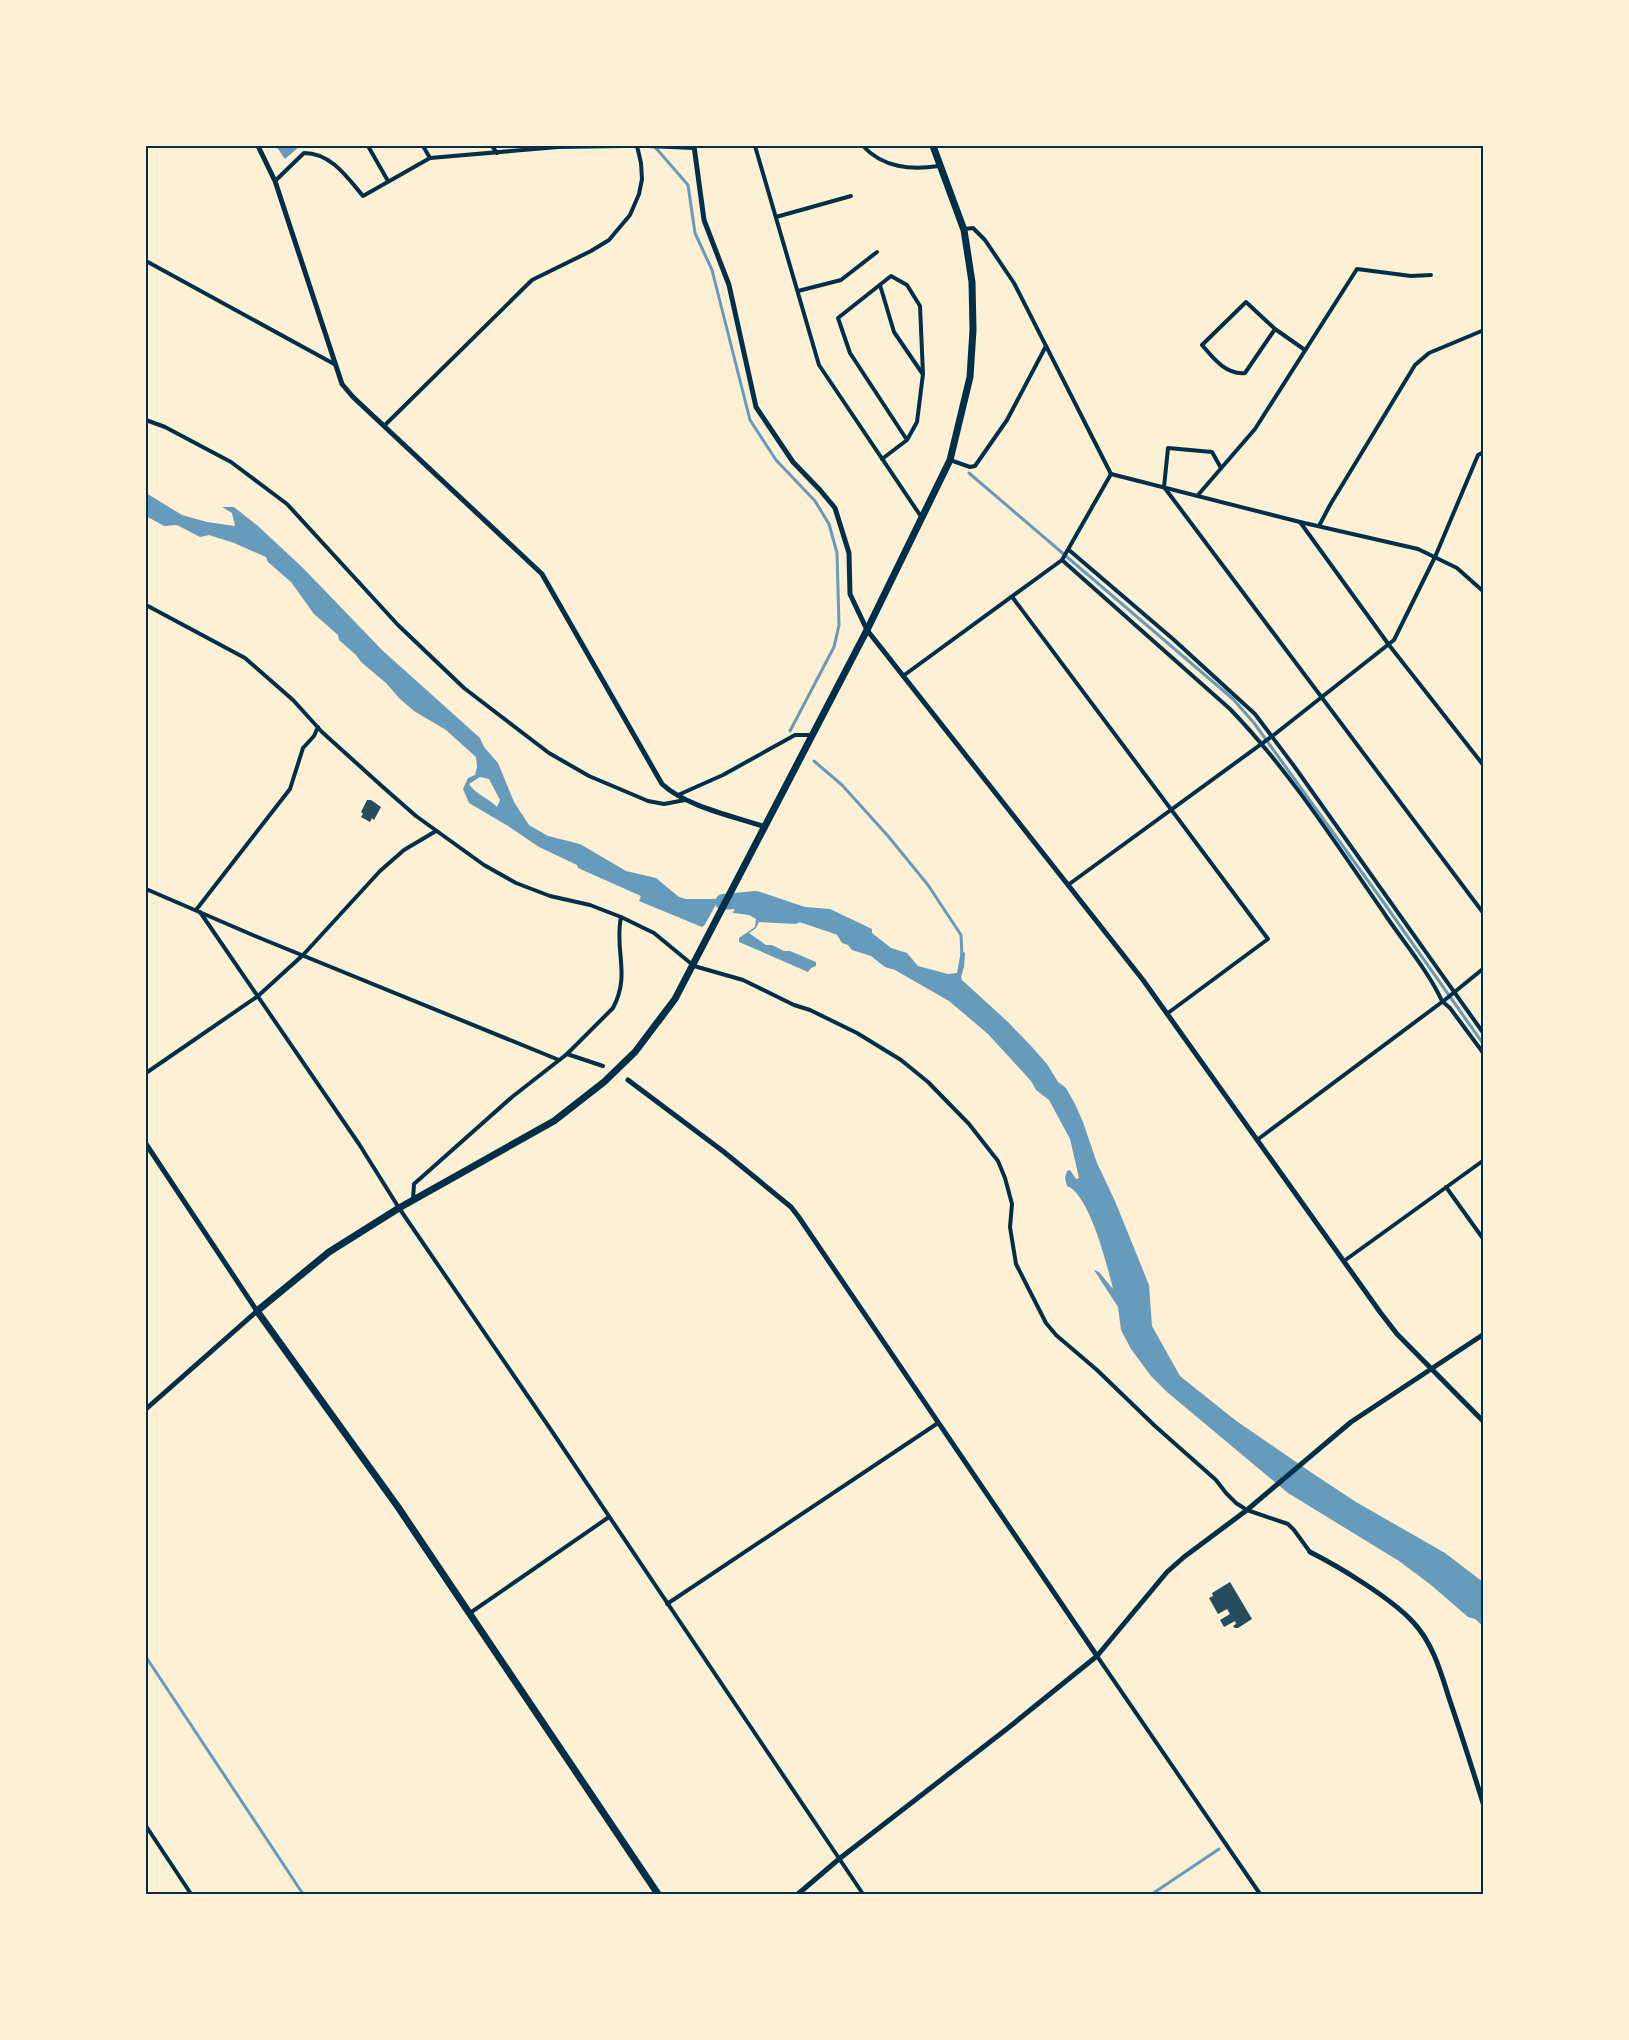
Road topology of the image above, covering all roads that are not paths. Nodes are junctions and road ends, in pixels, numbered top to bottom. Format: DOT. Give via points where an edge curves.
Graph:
graph roads {
  1 [pos="258,146"];
  2 [pos="368,146"];
  3 [pos="423,146"];
  4 [pos="492,146"];
  5 [pos="558,146"];
  6 [pos="582,146"];
  7 [pos="623,146"];
  8 [pos="637,146"];
  9 [pos="648,146"];
  10 [pos="661,146"];
  11 [pos="755,146"];
  12 [pos="863,146"];
  13 [pos="933,146"];
  14 [pos="694,147"];
  15 [pos="496,153"];
  16 [pos="429,158"];
  17 [pos="942,166"];
  18 [pos="275,181"];
  19 [pos="388,181"];
  20 [pos="850,196"];
  21 [pos="776,217"];
  22 [pos="964,230"];
  23 [pos="877,252"];
  24 [pos="146,261"];
  25 [pos="1431,275"];
  26 [pos="880,285"];
  27 [pos="798,291"];
  28 [pos="1275,329"];
  29 [pos="1484,330"];
  30 [pos="1046,345"];
  31 [pos="1305,350"];
  32 [pos="337,366"];
  33 [pos="923,374"];
  34 [pos="146,420"];
  35 [pos="384,426"];
  36 [pos="907,440"];
  37 [pos="1484,452"];
  38 [pos="882,459"];
  39 [pos="950,460"];
  40 [pos="1221,468"];
  41 [pos="1111,474"];
  42 [pos="1164,487"];
  43 [pos="1198,495"];
  44 [pos="923,519"];
  45 [pos="1300,522"];
  46 [pos="1319,526"];
  47 [pos="1065,556"];
  48 [pos="1435,557"];
  49 [pos="1484,592"];
  50 [pos="1013,598"];
  51 [pos="146,605"];
  52 [pos="867,630"];
  53 [pos="1389,645"];
  54 [pos="902,677"];
  55 [pos="1320,697"];
  56 [pos="318,727"];
  57 [pos="812,735"];
  58 [pos="1271,738"];
  59 [pos="1262,744"];
  60 [pos="1484,766"];
  61 [pos="677,795"];
  62 [pos="685,800"];
  63 [pos="1171,810"];
  64 [pos="765,827"];
  65 [pos="436,831"];
  66 [pos="1068,885"];
  67 [pos="146,889"];
  68 [pos="198,911"];
  69 [pos="1484,914"];
  70 [pos="621,917"];
  71 [pos="303,955"];
  72 [pos="695,964"];
  73 [pos="1484,968"];
  74 [pos="258,996"];
  75 [pos="1448,997"];
  76 [pos="1168,1013"];
  77 [pos="1484,1034"];
  78 [pos="567,1054"];
  79 [pos="1484,1054"];
  80 [pos="560,1060"];
  81 [pos="603,1066"];
  82 [pos="146,1073"];
  83 [pos="627,1080"];
  84 [pos="1257,1140"];
  85 [pos="146,1144"];
  86 [pos="1484,1160"];
  87 [pos="1446,1187"];
  88 [pos="413,1200"];
  89 [pos="399,1208"];
  90 [pos="1484,1240"];
  91 [pos="1344,1262"];
  92 [pos="257,1311"];
  93 [pos="1484,1334"];
  94 [pos="1432,1369"];
  95 [pos="146,1409"];
  96 [pos="1484,1422"];
  97 [pos="938,1423"];
  98 [pos="1247,1510"];
  99 [pos="609,1517"];
  100 [pos="1310,1552"];
  101 [pos="668,1604"];
  102 [pos="470,1613"];
  103 [pos="1097,1656"];
  104 [pos="1484,1806"];
  105 [pos="146,1826"];
  106 [pos="839,1859"];
  107 [pos="192,1894"];
  108 [pos="658,1894"];
  109 [pos="798,1894"];
  110 [pos="863,1894"];
  111 [pos="1260,1894"];
  1 -- 18 [label="street"];
  2 -- 19 [label="street"];
  3 -- 16 [label="street"];
  4 -- 15 [label="street"];
  5 -- 6 [label="street"];
  5 -- 15 [label="street"];
  6 -- 7 [label="street"];
  8 -- 35 [label="street" via="642,179 639,194 630,215 609,240 532,280"];
  9 -- 10 [label="street"];
  10 -- 14 [label="street"];
  11 -- 21 [label="street"];
  12 -- 17 [label="street" via="892,165"];
  13 -- 17 [label="highway"];
  14 -- 52 [label="street" via="704,220 729,285 756,407 793,462 835,508 849,553 850,594"];
  15 -- 16 [label="street"];
  16 -- 19 [label="street"];
  17 -- 22 [label="highway"];
  18 -- 19 [label="street" via="304,153 328,160 363,196"];
  18 -- 32 [label="street"];
  20 -- 21 [label="street"];
  21 -- 27 [label="street"];
  22 -- 30 [label="street" via="973,228 985,240 1014,283"];
  22 -- 39 [label="highway" via="972,282 973,330 970,377"];
  23 -- 27 [label="street" via="841,280"];
  24 -- 32 [label="street"];
  25 -- 31 [label="street" via="1357,269"];
  26 -- 33 [label="street" via="894,332"];
  26 -- 33 [label="street" via="891,276 907,285 920,306"];
  26 -- 36 [label="street" via="838,318 850,353"];
  27 -- 38 [label="street" via="819,365"];
  28 -- 28 [label="street" via="1246,302 1202,345 1217,363 1236,374 1245,373"];
  28 -- 31 [label="street"];
  29 -- 46 [label="street" via="1429,353 1415,365"];
  30 -- 39 [label="street" via="1007,420 975,466"];
  30 -- 41 [label="street"];
  31 -- 40 [label="street" via="1255,429"];
  32 -- 35 [label="street" via="342,384"];
  33 -- 36 [label="street" via="917,422"];
  34 -- 62 [label="street" via="231,462 287,504 398,625 464,688 549,753 589,776 648,801 664,804"];
  35 -- 61 [label="street" via="542,574 662,784"];
  36 -- 38 [label="street"];
  37 -- 48 [label="street" via="1478,455"];
  38 -- 44 [label="street"];
  39 -- 44 [label="highway"];
  40 -- 42 [label="street" via="1212,452 1168,448"];
  40 -- 43 [label="street"];
  41 -- 42 [label="street"];
  41 -- 47 [label="street"];
  42 -- 43 [label="street"];
  42 -- 55 [label="street"];
  43 -- 45 [label="street"];
  44 -- 52 [label="highway"];
  45 -- 46 [label="street"];
  45 -- 53 [label="street"];
  46 -- 48 [label="street" via="1418,549"];
  47 -- 50 [label="street"];
  47 -- 58 [label="street" via="1231,691"];
  47 -- 59 [label="street" via="1230,709"];
  48 -- 49 [label="street" via="1457,568"];
  48 -- 53 [label="street"];
  50 -- 54 [label="street"];
  50 -- 63 [label="street"];
  51 -- 56 [label="street" via="245,658"];
  52 -- 54 [label="street"];
  52 -- 57 [label="highway"];
  53 -- 55 [label="street"];
  53 -- 60 [label="street"];
  54 -- 66 [label="street"];
  55 -- 58 [label="street"];
  55 -- 69 [label="street"];
  56 -- 65 [label="street"];
  56 -- 68 [label="street" via="303,748 290,789"];
  57 -- 61 [label="street" via="795,735 723,775"];
  57 -- 64 [label="highway"];
  58 -- 59 [label="street"];
  58 -- 75 [label="street" via="1373,875"];
  59 -- 63 [label="street"];
  59 -- 75 [label="street"];
  61 -- 62 [label="street"];
  62 -- 64 [label="street"];
  63 -- 66 [label="street"];
  63 -- 76 [label="street" via="1268,939"];
  64 -- 72 [label="highway"];
  65 -- 70 [label="street" via="516,883"];
  65 -- 71 [label="street" via="404,849 380,871"];
  66 -- 76 [label="street"];
  67 -- 68 [label="street"];
  68 -- 71 [label="street"];
  68 -- 74 [label="street"];
  70 -- 72 [label="street" via="654,933"];
  70 -- 78 [label="street" via="618,932 622,988 613,1008"];
  71 -- 74 [label="street"];
  71 -- 80 [label="street"];
  72 -- 88 [label="highway" via="675,999 635,1052 604,1082 554,1121"];
  72 -- 98 [label="street" via="743,980 857,1033 901,1060 951,1104 998,1161 1012,1204 1010,1227 1016,1264 1046,1323"];
  73 -- 75 [label="street"];
  74 -- 82 [label="street"];
  74 -- 89 [label="street"];
  75 -- 77 [label="street"];
  75 -- 79 [label="street" via="1450,1008"];
  75 -- 84 [label="street"];
  76 -- 84 [label="street"];
  78 -- 80 [label="street"];
  78 -- 81 [label="street"];
  80 -- 88 [label="street" via="512,1096 414,1184"];
  83 -- 97 [label="street" via="791,1207"];
  84 -- 91 [label="street"];
  85 -- 92 [label="street"];
  86 -- 87 [label="street"];
  87 -- 90 [label="street"];
  87 -- 91 [label="street"];
  88 -- 89 [label="highway"];
  89 -- 92 [label="highway" via="329,1252"];
  89 -- 99 [label="street"];
  91 -- 94 [label="street" via="1397,1334"];
  92 -- 95 [label="street"];
  92 -- 102 [label="highway"];
  93 -- 94 [label="street"];
  94 -- 96 [label="street"];
  94 -- 98 [label="street" via="1351,1422"];
  97 -- 101 [label="street"];
  97 -- 103 [label="street"];
  98 -- 100 [label="street" via="1288,1524"];
  98 -- 103 [label="street" via="1167,1572"];
  99 -- 101 [label="street"];
  99 -- 102 [label="street"];
  100 -- 104 [label="street" via="1386,1600 1424,1635 1445,1685"];
  101 -- 106 [label="street"];
  102 -- 108 [label="highway"];
  103 -- 106 [label="street"];
  103 -- 111 [label="street"];
  105 -- 107 [label="street"];
  106 -- 109 [label="street"];
  106 -- 110 [label="street"];
}
